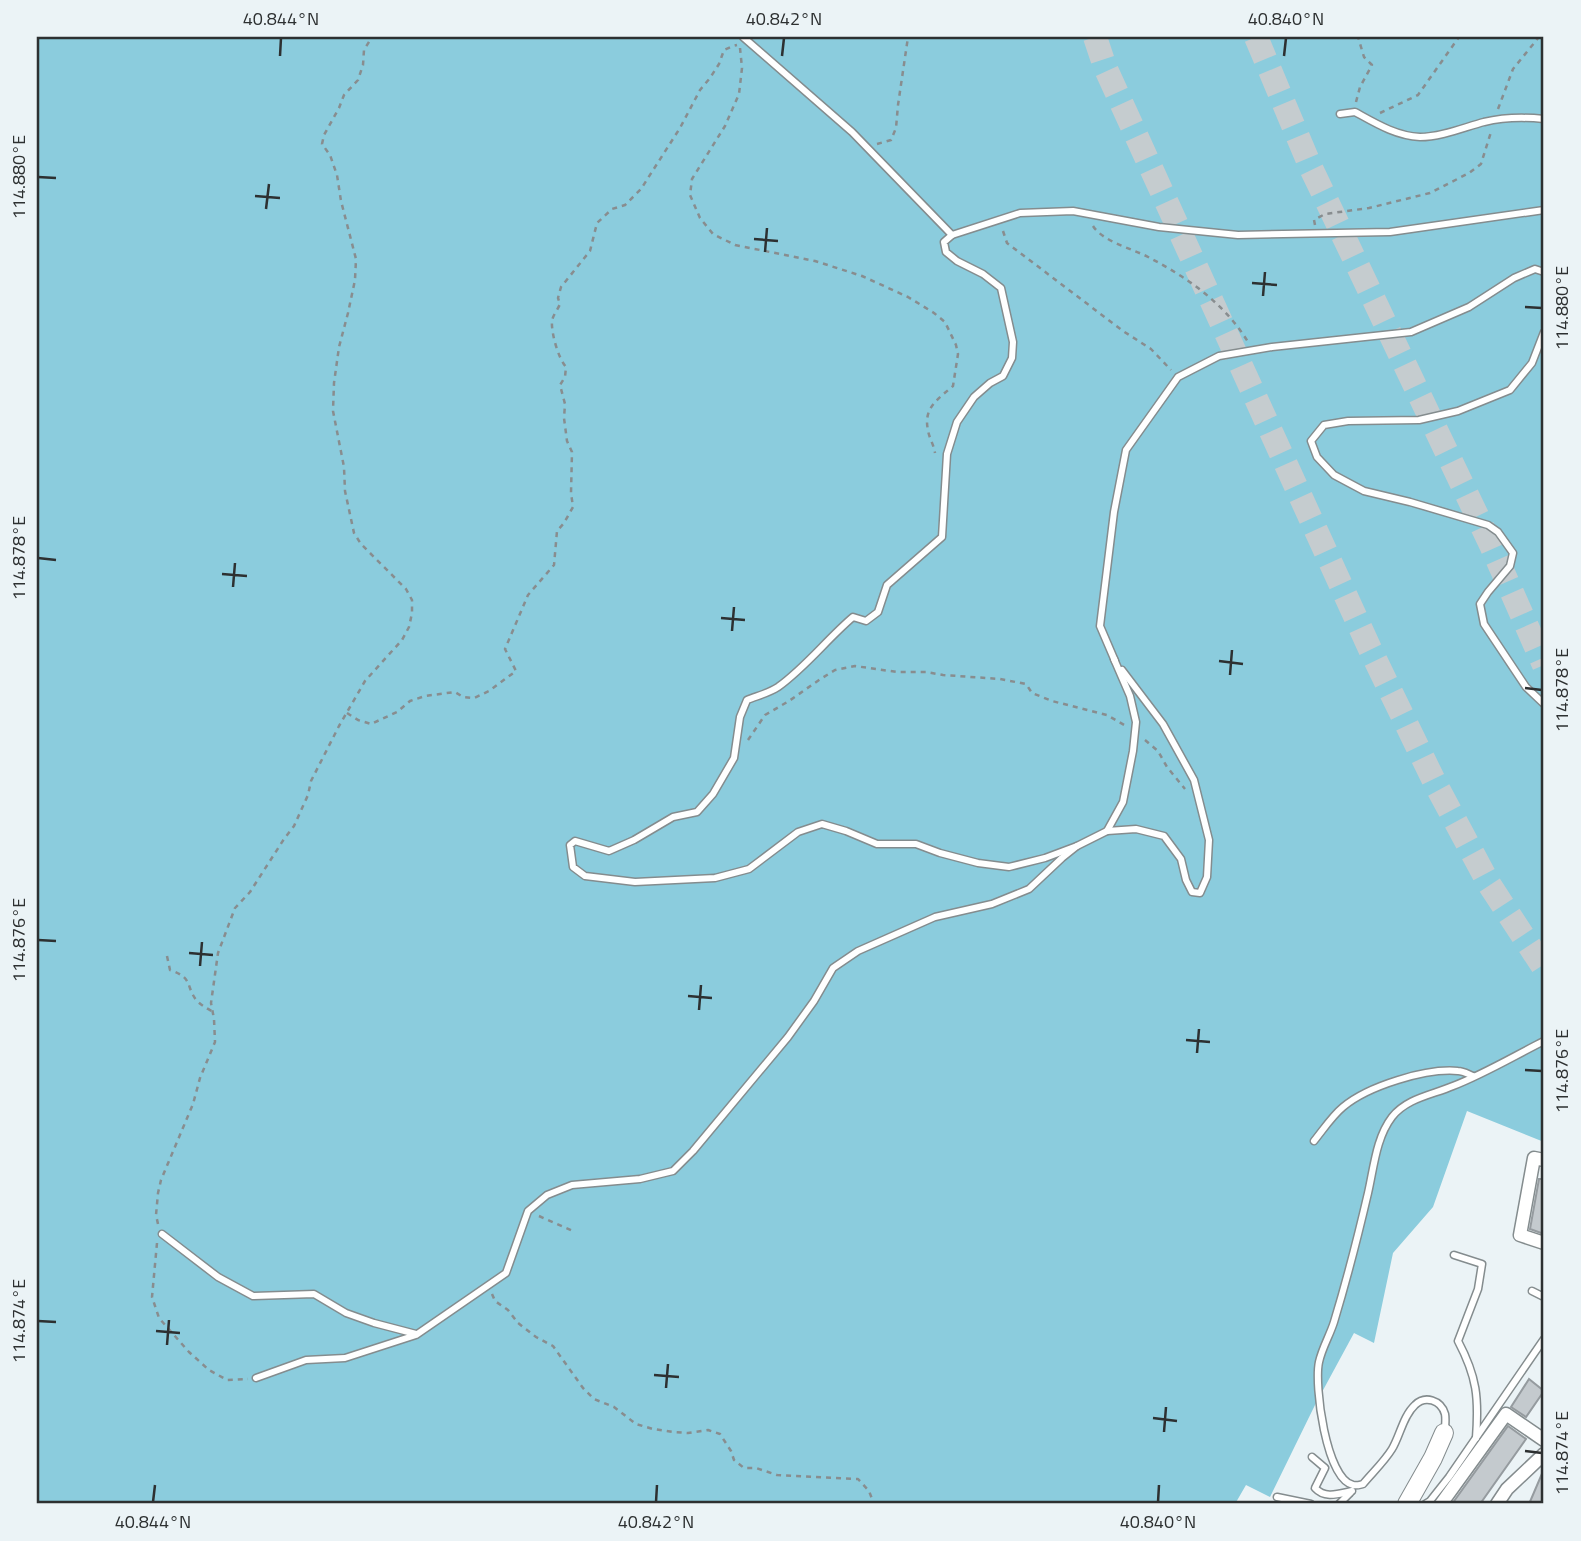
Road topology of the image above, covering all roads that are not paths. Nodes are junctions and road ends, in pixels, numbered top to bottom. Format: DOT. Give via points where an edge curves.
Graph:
graph roads {
  1 [pos="742,37"];
  2 [pos="1340,114"];
  3 [pos="1544,119"];
  4 [pos="1544,211"];
  5 [pos="952,235"];
  6 [pos="1544,272"];
  7 [pos="1544,332"];
  8 [pos="1114,659"];
  9 [pos="1544,704"];
  10 [pos="1107,831"];
  11 [pos="1077,846"];
  12 [pos="1544,1041"];
  13 [pos="1473,1076"];
  14 [pos="1314,1141"];
  15 [pos="1544,1160"];
  16 [pos="162,1234"];
  17 [pos="1544,1243"];
  18 [pos="1454,1255"];
  19 [pos="1532,1291"];
  20 [pos="1544,1297"];
  21 [pos="416,1335"];
  22 [pos="1544,1339"];
  23 [pos="256,1378"];
  24 [pos="1444,1433"];
  25 [pos="1476,1438"];
  26 [pos="1544,1440"];
  27 [pos="1544,1455"];
  28 [pos="1312,1457"];
  29 [pos="1354,1488"];
  30 [pos="1277,1497"];
  31 [pos="1311,1504"];
  32 [pos="1339,1504"];
  33 [pos="1407,1504"];
  34 [pos="1425,1504"];
  35 [pos="1441,1504"];
  36 [pos="1497,1504"];
  1 -- 5 [label="lane" via="852,132"];
  2 -- 3 [label="lane" via="1354,111 1378,125 1421,137 1495,120"];
  4 -- 5 [label="lane" via="1390,232 1238,235 1073,211 1020,213"];
  5 -- 11 [label="lane" via="944,242 946,252 1001,288 1013,342 1012,358 1003,376 974,397 957,422 947,454 942,537 887,585 878,611 866,621 853,617 777,688 747,700 734,758 697,811 673,817 609,851 575,841 570,845 573,867 585,876 635,882 715,878 749,869 798,832 822,824 877,844 916,844 978,863 1009,867"];
  6 -- 8 [label="lane" via="1535,269 1514,278 1469,307 1411,332 1219,356 1178,377 1126,450 1100,626"];
  7 -- 9 [label="lane" via="1532,363 1510,390 1458,411 1419,420 1324,425 1311,442 1317,457 1334,475 1364,491 1466,518 1498,532 1513,553 1510,566 1480,604 1484,624 1526,687"];
  8 -- 10 [label="lane" via="1136,722 1123,802"];
  8 -- 10 [label="lane" via="1163,724 1194,780 1209,840 1207,877 1199,894 1192,892 1181,859 1164,836 1136,829"];
  10 -- 11 [label="lane"];
  11 -- 21 [label="lane" via="1029,889 992,905 935,916 858,951 833,968 788,1037 673,1171 572,1185 547,1195 528,1211 506,1273"];
  12 -- 13 [label="lane"];
  13 -- 14 [label="lane" via="1444,1071 1396,1080 1341,1108"];
  13 -- 29 [label="lane" via="1402,1107 1380,1140 1318,1372 1320,1407 1332,1459"];
  15 -- 17 [label="street" via="1534,1158 1520,1236"];
  16 -- 21 [label="lane" via="218,1277 253,1296 314,1294 346,1313"];
  18 -- 25 [label="lane" via="1482,1264 1478,1289 1458,1341 1476,1390"];
  19 -- 20 [label="lane"];
  21 -- 23 [label="lane" via="345,1359 306,1360"];
  22 -- 25 [label="lane"];
  24 -- 29 [label="lane" via="1445,1416 1439,1404 1423,1399 1416,1403 1391,1450"];
  24 -- 33 [label="street"];
  25 -- 34 [label="lane"];
  26 -- 35 [label="street" via="1506,1414"];
  27 -- 36 [label="street"];
  28 -- 29 [label="lane" via="1325,1468 1315,1488 1319,1492 1327,1495"];
  29 -- 32 [label="lane"];
  30 -- 31 [label="lane"];
}
